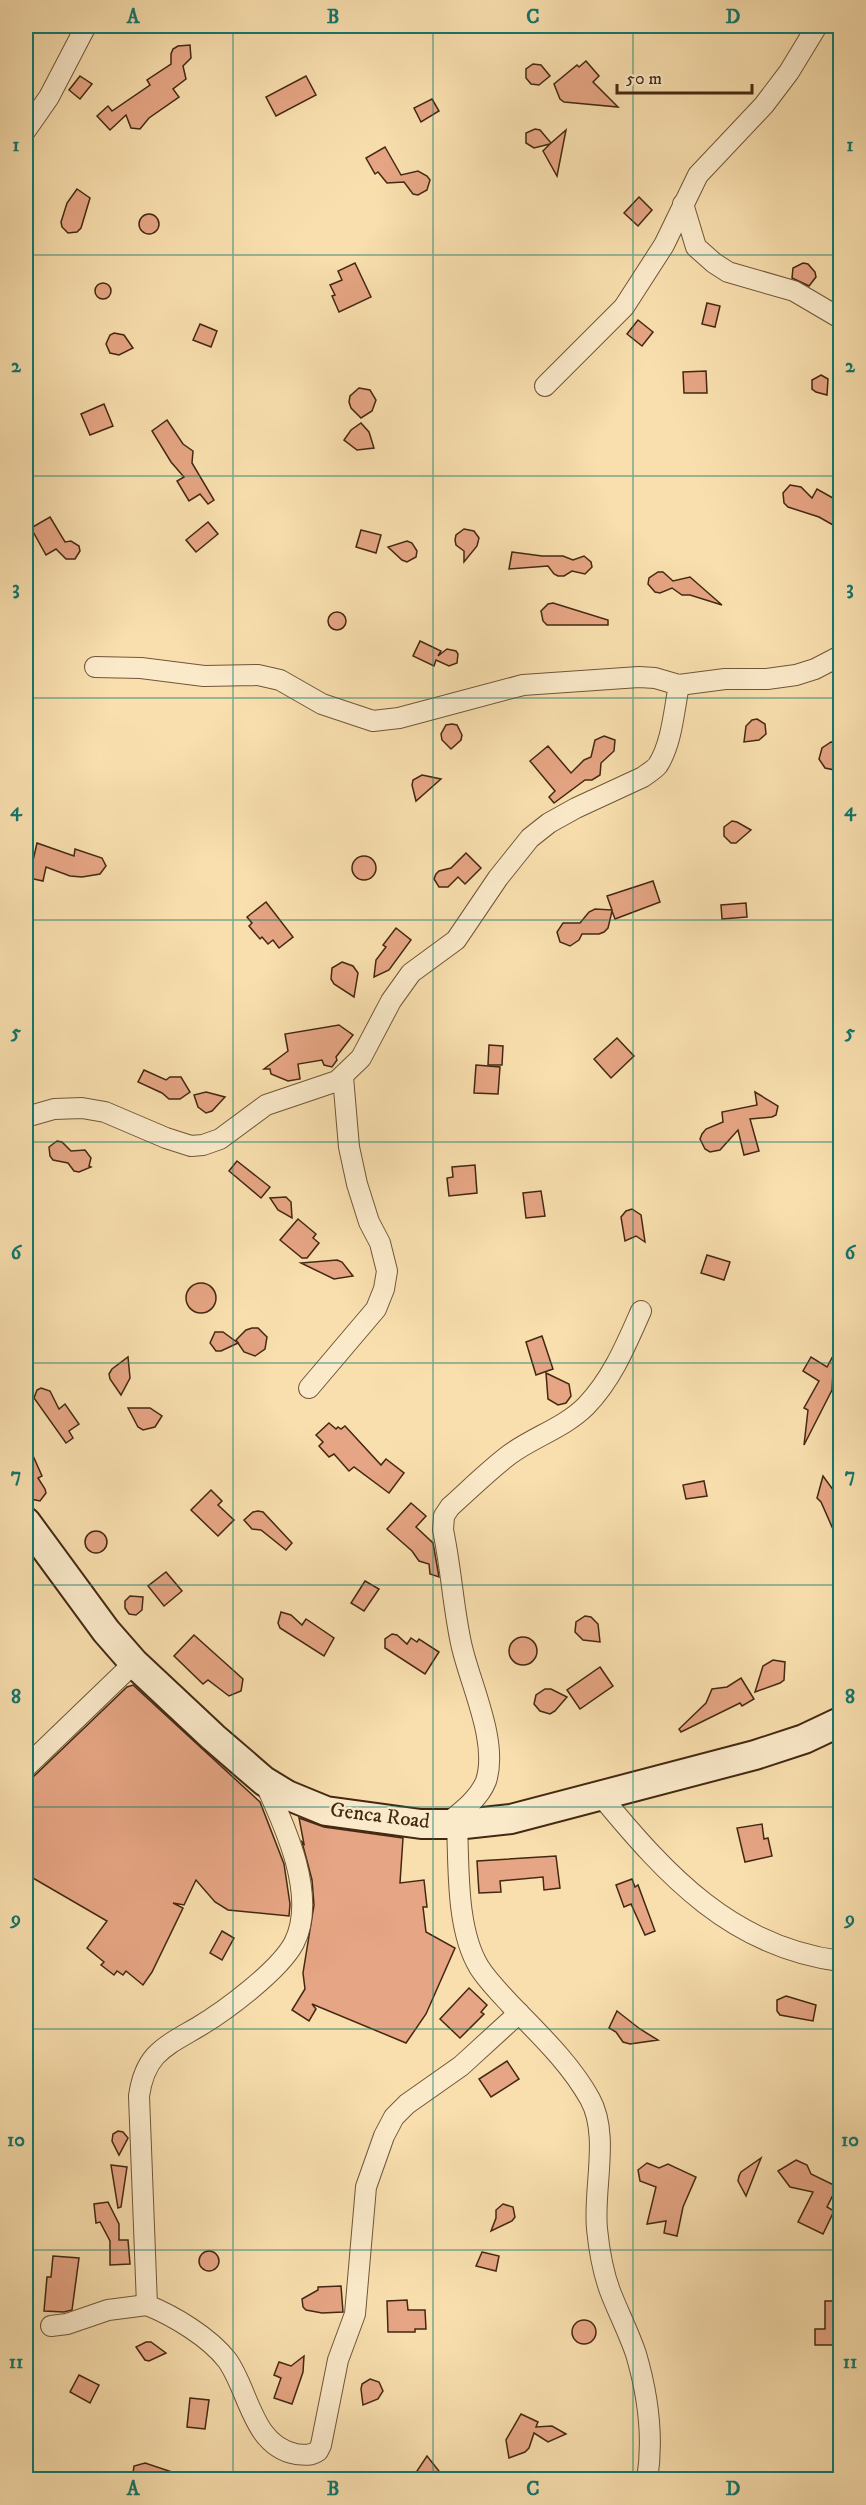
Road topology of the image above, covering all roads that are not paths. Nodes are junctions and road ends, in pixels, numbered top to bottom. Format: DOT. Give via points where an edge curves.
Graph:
graph roads {
  1 [pos="86,26"];
  2 [pos="818,26"];
  3 [pos="26,130"];
  4 [pos="683,204"];
  5 [pos="840,318"];
  6 [pos="545,386"];
  7 [pos="840,656"];
  8 [pos="95,667"];
  9 [pos="679,685"];
  10 [pos="343,1077"];
  11 [pos="26,1117"];
  12 [pos="640,1311"];
  13 [pos="309,1388"];
  14 [pos="26,1522"];
  15 [pos="134,1664"];
  16 [pos="840,1722"];
  17 [pos="26,1767"];
  18 [pos="264,1781"];
  19 [pos="601,1796"];
  20 [pos="451,1824"];
  21 [pos="840,1961"];
  22 [pos="519,2013"];
  23 [pos="147,2305"];
  24 [pos="51,2326"];
  25 [pos="647,2480"];
  1 -- 3 [label="street" via="49,97"];
  2 -- 4 [label="street" via="764,105 698,175"];
  4 -- 5 [label="street" via="696,247 714,263 728,272 794,291"];
  4 -- 6 [label="street" via="664,245 624,307"];
  7 -- 9 [label="street" via="796,675"];
  8 -- 9 [label="street" via="204,676 258,675 280,680 322,704 373,721 399,718 523,685 639,677"];
  9 -- 10 [label="street" via="657,767 549,823 530,838 456,940 411,973 391,1001 361,1058"];
  10 -- 11 [label="street" via="266,1105 220,1139 203,1145 182,1144 105,1112 82,1108 54,1109"];
  10 -- 13 [label="street" via="357,1184 387,1271 376,1309"];
  12 -- 20 [label="street" via="622,1355 586,1406 567,1422 508,1456 444,1516 442,1530 461,1644 489,1761 480,1791"];
  14 -- 15 [label="street, Genca Road"];
  15 -- 17 [label="street"];
  15 -- 18 [label="street, Genca Road"];
  16 -- 19 [label="street, Genca Road" via="755,1755"];
  18 -- 20 [label="street, Genca Road" via="326,1811 421,1824"];
  18 -- 23 [label="street" via="298,1867 301,1916 294,1942 262,1979 211,2019 168,2045 146,2067 139,2096"];
  19 -- 20 [label="street, Genca Road" via="512,1819"];
  19 -- 21 [label="street" via="650,1855 685,1889 735,1925 782,1947"];
  20 -- 22 [label="street" via="467,1937 478,1966"];
  22 -- 23 [label="street" via="461,2066 407,2104 384,2136 366,2187 355,2314 338,2360 318,2451 303,2455 277,2447 261,2429 227,2361 218,2351 179,2320"];
  22 -- 25 [label="street" via="578,2081 596,2116 597,2227 609,2289 645,2386 651,2436"];
  23 -- 24 [label="street" via="108,2310"];
}
